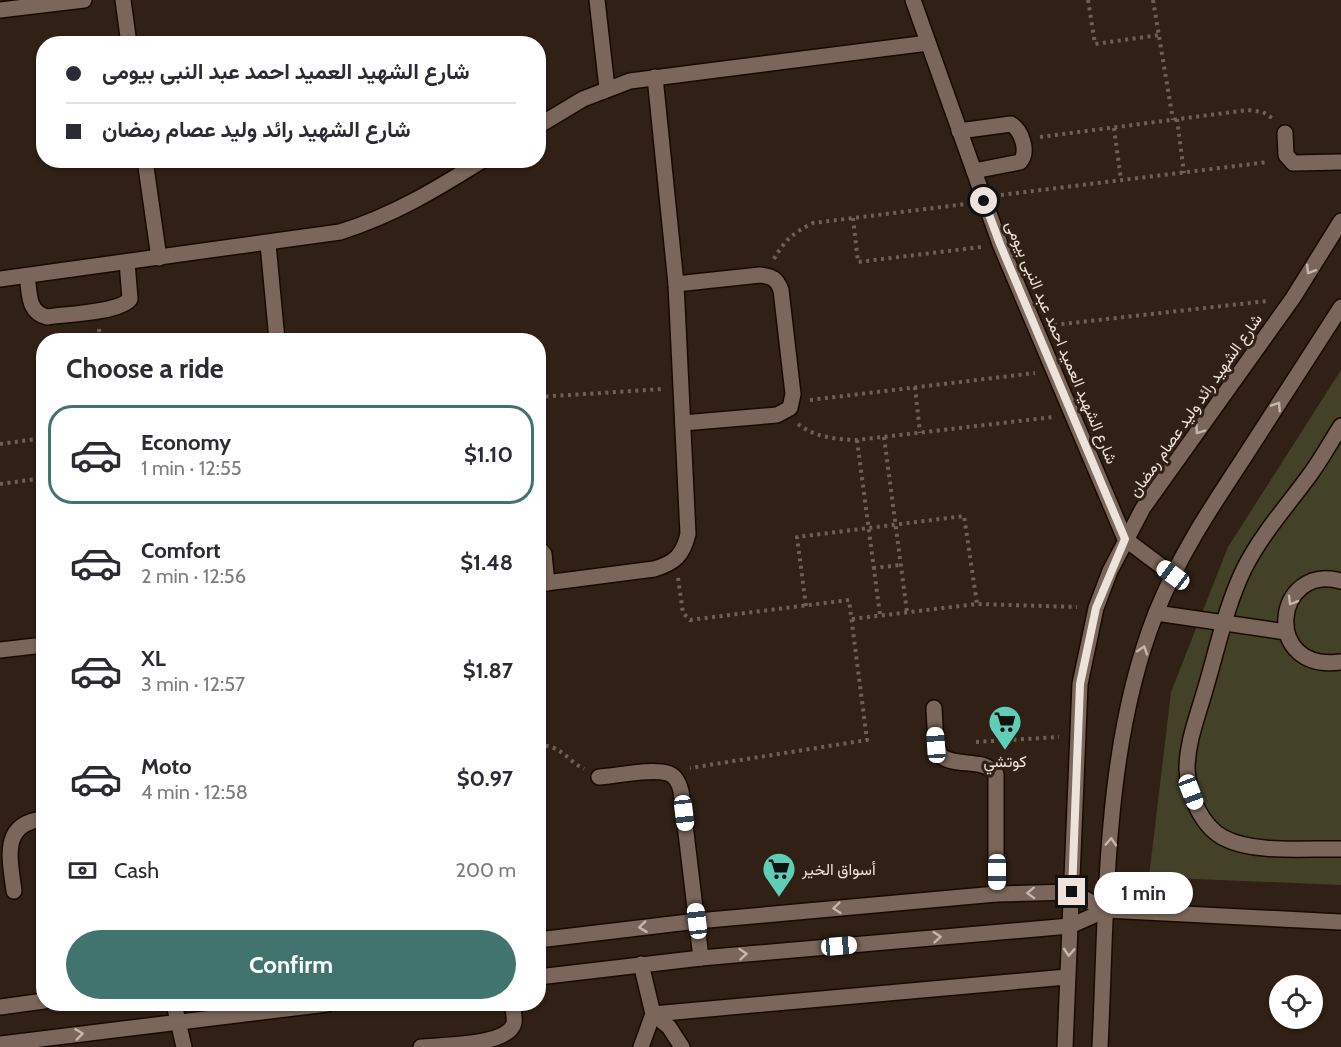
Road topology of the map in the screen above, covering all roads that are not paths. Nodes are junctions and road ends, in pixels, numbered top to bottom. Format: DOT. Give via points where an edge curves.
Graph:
graph roads {
  1 [pos="84,0"];
  2 [pos="123,0"];
  3 [pos="597,0"];
  4 [pos="913,0"];
  5 [pos="0,10"];
  6 [pos="128,36"];
  7 [pos="928,44"];
  8 [pos="655,77"];
  9 [pos="607,88"];
  10 [pos="546,122"];
  11 [pos="959,131"];
  12 [pos="1285,133"];
  13 [pos="1341,162"];
  14 [pos="146,168"];
  15 [pos="470,168"];
  16 [pos="974,171"];
  17 [pos="1341,221"];
  18 [pos="268,244"];
  19 [pos="159,258"];
  20 [pos="127,262"];
  21 [pos="27,276"];
  22 [pos="0,279"];
  23 [pos="676,284"];
  24 [pos="1341,307"];
  25 [pos="276,333"];
  26 [pos="682,423"];
  27 [pos="1341,426"];
  28 [pos="1125,539"];
  29 [pos="1173,575"];
  30 [pos="1341,581"];
  31 [pos="546,583"];
  32 [pos="1156,613"];
  33 [pos="1225,623"];
  34 [pos="1286,632"];
  35 [pos="36,646"];
  36 [pos="0,650"];
  37 [pos="1341,662"];
  38 [pos="934,708"];
  39 [pos="599,777"];
  40 [pos="36,821"];
  41 [pos="1341,849"];
  42 [pos="14,891"];
  43 [pos="1072,892"];
  44 [pos="996,894"];
  45 [pos="1106,910"];
  46 [pos="697,921"];
  47 [pos="1341,922"];
  48 [pos="1070,926"];
  49 [pos="546,939"];
  50 [pos="701,958"];
  51 [pos="641,964"];
  52 [pos="546,976"];
  53 [pos="1067,977"];
  54 [pos="36,1002"];
  55 [pos="0,1007"];
  56 [pos="175,1011"];
  57 [pos="268,1011"];
  58 [pos="513,1011"];
  59 [pos="653,1014"];
  60 [pos="176,1022"];
  61 [pos="0,1044"];
  62 [pos="184,1047"];
  63 [pos="421,1047"];
  64 [pos="641,1047"];
  65 [pos="682,1047"];
  66 [pos="1065,1047"];
  67 [pos="1100,1047"];
  1 -- 5 [label="street"];
  2 -- 6 [label="street"];
  3 -- 9 [label="street"];
  4 -- 7 [label="street, شارع الشهيد العميد احمد عبد النبى بيومى"];
  7 -- 8 [label="street"];
  7 -- 11 [label="street, شارع الشهيد العميد احمد عبد النبى بيومى"];
  8 -- 9 [label="street"];
  8 -- 23 [label="street"];
  9 -- 10 [label="street"];
  11 -- 16 [label="street, شارع الشهيد العميد احمد عبد النبى بيومى"];
  11 -- 16 [label="street" via="1011,124 1017,127 1022,140 1025,152 1020,162"];
  12 -- 13 [label="street" via="1288,159 1298,163"];
  14 -- 19 [label="street"];
  15 -- 18 [label="street" via="411,205 376,221 340,232"];
  16 -- 28 [label="street, شارع الشهيد العميد احمد عبد النبى بيومى" via="1000,244"];
  17 -- 28 [label="street, شارع الشهيد رائد وليد عصام رمضان, one-way" via="1293,298"];
  18 -- 19 [label="street"];
  18 -- 25 [label="street"];
  19 -- 20 [label="street"];
  20 -- 21 [label="street"];
  20 -- 21 [label="street" via="131,292 126,305 47,317 35,312"];
  21 -- 22 [label="street"];
  23 -- 26 [label="street"];
  23 -- 26 [label="street" via="770,276 777,281 781,290 789,407"];
  29 -- 24 [label="street, one-way" via="1214,503"];
  26 -- 31 [label="street" via="688,534 684,551 672,564 654,569"];
  27 -- 33 [label="street" via="1311,474 1264,535 1244,570"];
  28 -- 29 [label="street, شارع الشهيد العميد احمد عبد النبى بيومى"];
  28 -- 43 [label="street, شارع الشهيد رائد وليد عصام رمضان" via="1096,608 1080,684"];
  29 -- 32 [label="street"];
  30 -- 34 [label="street, one-way" via="1318,579 1295,593 1288,605"];
  32 -- 33 [label="street"];
  45 -- 32 [label="street, one-way" via="1122,734 1133,682"];
  33 -- 34 [label="street"];
  33 -- 41 [label="street" via="1191,739 1187,769 1198,810 1223,838 1241,845"];
  34 -- 37 [label="street" via="1294,648 1308,659 1325,664"];
  35 -- 36 [label="street"];
  38 -- 44 [label="street" via="936,745 941,756 954,762 987,766 996,774"];
  39 -- 46 [label="street" via="657,772 669,773 678,780"];
  40 -- 42 [label="street" via="23,824 13,833 9,845"];
  43 -- 44 [label="street, one-way"];
  43 -- 45 [label="street"];
  43 -- 48 [label="street, شارع الشهيد رائد وليد عصام رمضان"];
  44 -- 46 [label="street, one-way"];
  45 -- 47 [label="street"];
  45 -- 48 [label="street"];
  45 -- 67 [label="street"];
  46 -- 49 [label="street, one-way"];
  46 -- 50 [label="street"];
  50 -- 48 [label="street, one-way"];
  48 -- 53 [label="street, شارع الشهيد رائد وليد عصام رمضان, one-way"];
  50 -- 51 [label="street"];
  51 -- 52 [label="street"];
  51 -- 59 [label="street"];
  53 -- 59 [label="street"];
  53 -- 66 [label="street, شارع الشهيد رائد وليد عصام رمضان"];
  54 -- 55 [label="street"];
  56 -- 60 [label="street"];
  57 -- 60 [label="street"];
  58 -- 63 [label="street" via="514,1023 506,1035"];
  59 -- 64 [label="street"];
  59 -- 65 [label="street" via="669,1027"];
  61 -- 60 [label="street, one-way"];
  60 -- 62 [label="street"];
}
